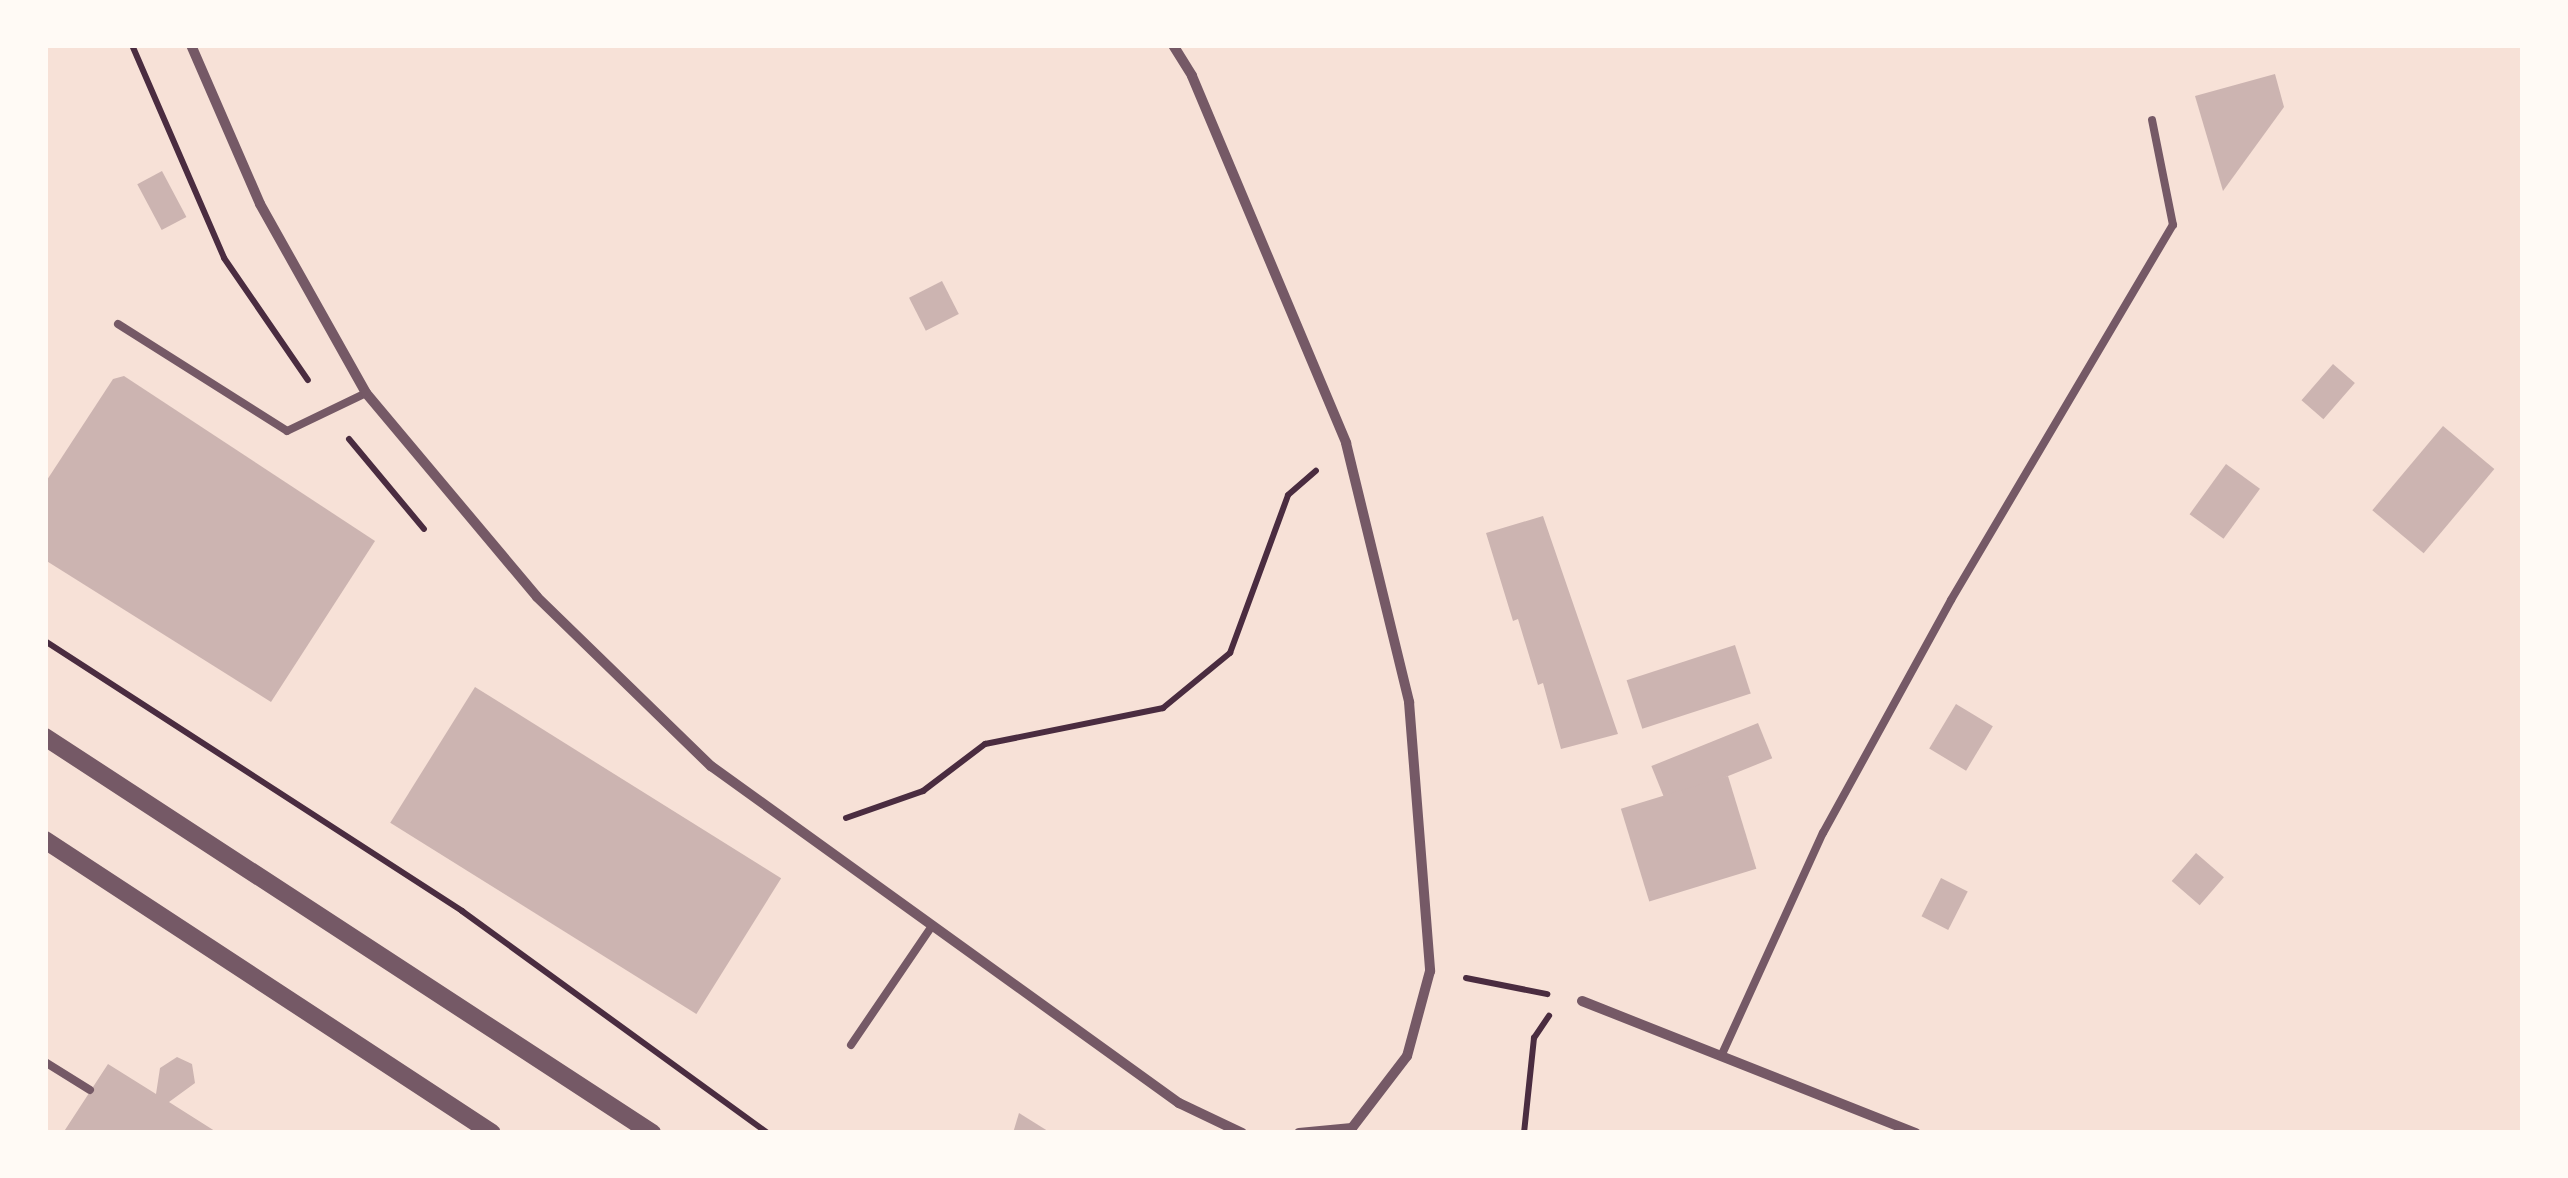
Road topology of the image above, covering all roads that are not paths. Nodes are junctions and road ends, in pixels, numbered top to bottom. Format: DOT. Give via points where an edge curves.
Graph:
graph roads {
  1 [pos="191,45"];
  2 [pos="1173,45"];
  3 [pos="2152,120"];
  4 [pos="118,324"];
  5 [pos="366,393"];
  6 [pos="45,737"];
  7 [pos="45,840"];
  8 [pos="932,926"];
  9 [pos="1582,1002"];
  10 [pos="852,1046"];
  11 [pos="1723,1052"];
  12 [pos="45,1062"];
  13 [pos="90,1090"];
  14 [pos="1353,1130"];
  15 [pos="492,1133"];
  16 [pos="652,1133"];
  17 [pos="1242,1133"];
  18 [pos="1300,1133"];
  19 [pos="1916,1133"];
  1 -- 5 [label="street" via="260,204"];
  2 -- 14 [label="street" via="1192,76 1346,443 1408,702 1430,971 1407,1056"];
  3 -- 11 [label="lane" via="2173,225 1951,600 1823,833"];
  4 -- 5 [label="lane" via="286,431"];
  5 -- 8 [label="street" via="537,598 711,766"];
  6 -- 16 [label="street"];
  7 -- 15 [label="street"];
  8 -- 10 [label="lane"];
  8 -- 17 [label="street" via="1179,1102"];
  9 -- 11 [label="street"];
  11 -- 19 [label="street"];
  12 -- 13 [label="lane"];
  14 -- 18 [label="street"];
}
